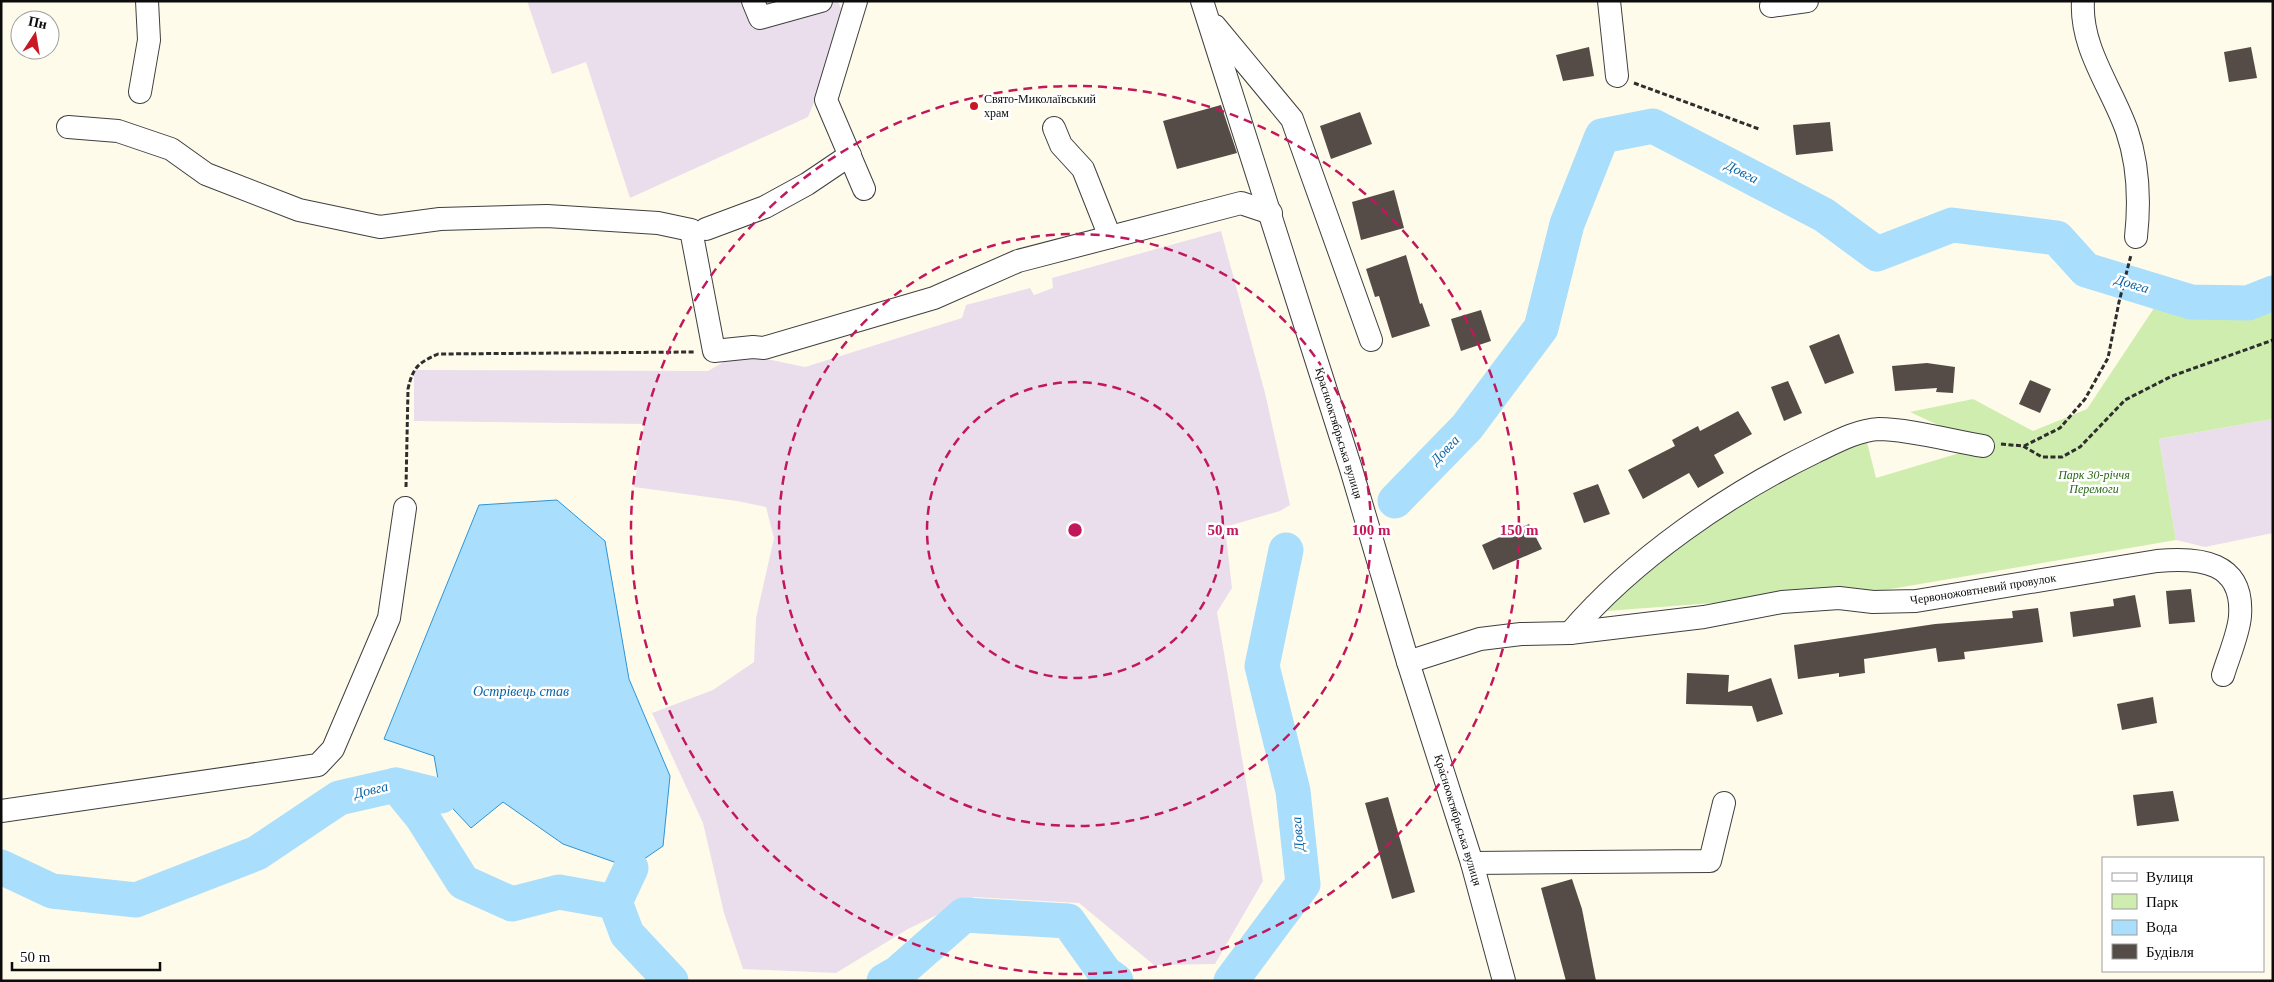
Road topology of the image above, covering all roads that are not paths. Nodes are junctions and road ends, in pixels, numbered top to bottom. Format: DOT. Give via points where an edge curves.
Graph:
graph roads {
  1 [pos="147,1"];
  2 [pos="753,1"];
  3 [pos="821,1"];
  4 [pos="856,1"];
  5 [pos="1609,1"];
  6 [pos="1807,1"];
  7 [pos="2083,1"];
  8 [pos="1771,6"];
  9 [pos="1205,8"];
  10 [pos="1617,76"];
  11 [pos="140,92"];
  12 [pos="68,127"];
  13 [pos="1054,128"];
  14 [pos="850,155"];
  15 [pos="864,189"];
  16 [pos="1271,213"];
  17 [pos="706,229"];
  18 [pos="2136,236"];
  19 [pos="1110,237"];
  20 [pos="1371,340"];
  21 [pos="1984,446"];
  22 [pos="405,508"];
  23 [pos="1570,632"];
  24 [pos="1408,662"];
  25 [pos="2223,675"];
  26 [pos="1724,803"];
  27 [pos="1,811"];
  28 [pos="1472,863"];
  29 [pos="1504,981"];
  1 -- 11 [label="street" via="149,40"];
  2 -- 3 [label="street" via="760,18"];
  4 -- 14 [label="street" via="826,100"];
  5 -- 10 [label="street"];
  6 -- 8 [label="street"];
  7 -- 18 [label="street" via="2086,32 2134,156 2139,208"];
  9 -- 16 [label="street, Краснооктябрьська вулиця"];
  9 -- 20 [label="street" via="1292,119"];
  12 -- 19 [label="street" via="118,131 171,149 206,174 299,210 380,227 440,219 547,216 658,223 691,230 714,351 764,348 934,298 1018,261"];
  13 -- 19 [label="street" via="1061,146 1083,169"];
  14 -- 15 [label="street"];
  14 -- 17 [label="street" via="765,207"];
  16 -- 19 [label="street" via="1241,203"];
  16 -- 24 [label="street, Краснооктябрьська вулиця"];
  21 -- 23 [label="street" via="1878,429 1845,438 1770,473 1682,532 1631,570"];
  22 -- 27 [label="street" via="389,618 333,749 318,765"];
  23 -- 24 [label="street, Червоножовтневий провулок" via="1480,639"];
  23 -- 25 [label="street, Червоножовтневий провулок" via="1704,617 1782,602 1839,598 1873,602 1916,601 2183,558 2206,562 2229,575 2240,594 2240,617"];
  24 -- 28 [label="street, Краснооктябрьська вулиця"];
  26 -- 28 [label="street" via="1710,861"];
  28 -- 29 [label="street, Краснооктябрьська вулиця"];
}
